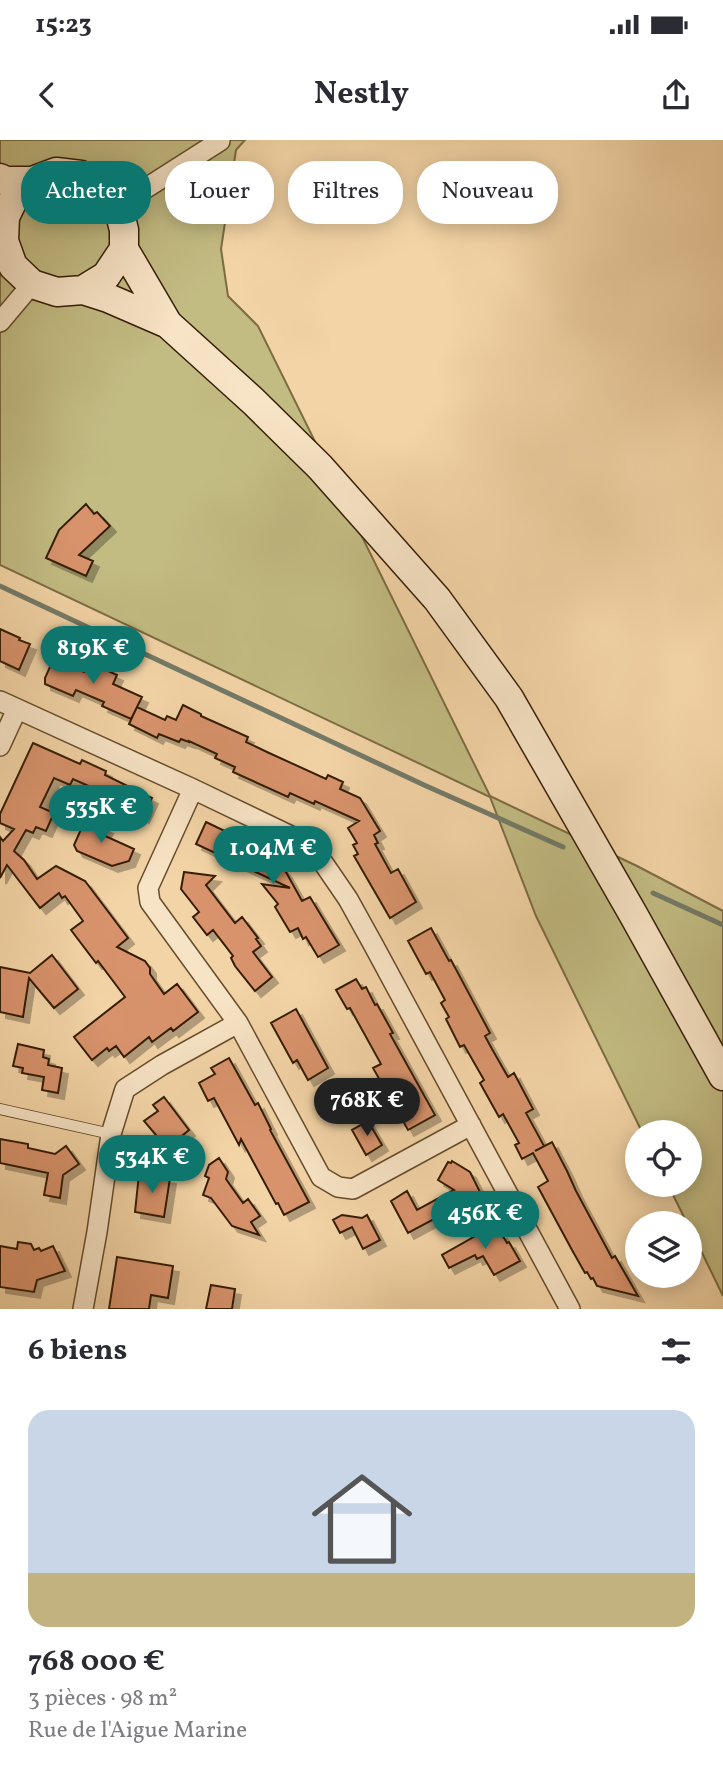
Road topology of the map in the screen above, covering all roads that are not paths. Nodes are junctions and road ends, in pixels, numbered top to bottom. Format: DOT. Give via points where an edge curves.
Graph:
graph roads {
  1 [pos="220,141"];
  2 [pos="0,178"];
  3 [pos="21,181"];
  4 [pos="151,185"];
  5 [pos="21,191"];
  6 [pos="122,224"];
  7 [pos="2,236"];
  8 [pos="124,249"];
  9 [pos="32,284"];
  10 [pos="83,290"];
  11 [pos="0,322"];
  12 [pos="168,324"];
  13 [pos="9,705"];
  14 [pos="0,746"];
  15 [pos="193,789"];
  16 [pos="238,1023"];
  17 [pos="723,1076"];
  18 [pos="0,1109"];
  19 [pos="471,1125"];
  20 [pos="111,1134"];
  21 [pos="83,1309"];
  22 [pos="570,1309"];
  1 -- 4 [label="street"];
  2 -- 3 [label="main road"];
  5 -- 7 [label="main road" via="5,218"];
  6 -- 8 [label="main road"];
  7 -- 9 [label="main road" via="13,266"];
  8 -- 10 [label="main road" via="106,276"];
  8 -- 12 [label="main road"];
  9 -- 10 [label="main road" via="57,292"];
  9 -- 11 [label="street"];
  10 -- 12 [label="main road"];
  12 -- 17 [label="main road" via="320,467 437,599 509,698"];
  13 -- 14 [label="street"];
  13 -- 15 [label="street"];
  15 -- 16 [label="street" via="148,888 150,902"];
  15 -- 19 [label="street" via="295,838 324,864 348,899"];
  16 -- 19 [label="street" via="321,1177 338,1187 353,1189"];
  16 -- 20 [label="street" via="125,1090"];
  18 -- 20 [label="lane"];
  19 -- 22 [label="street"];
  20 -- 21 [label="street"];
}
